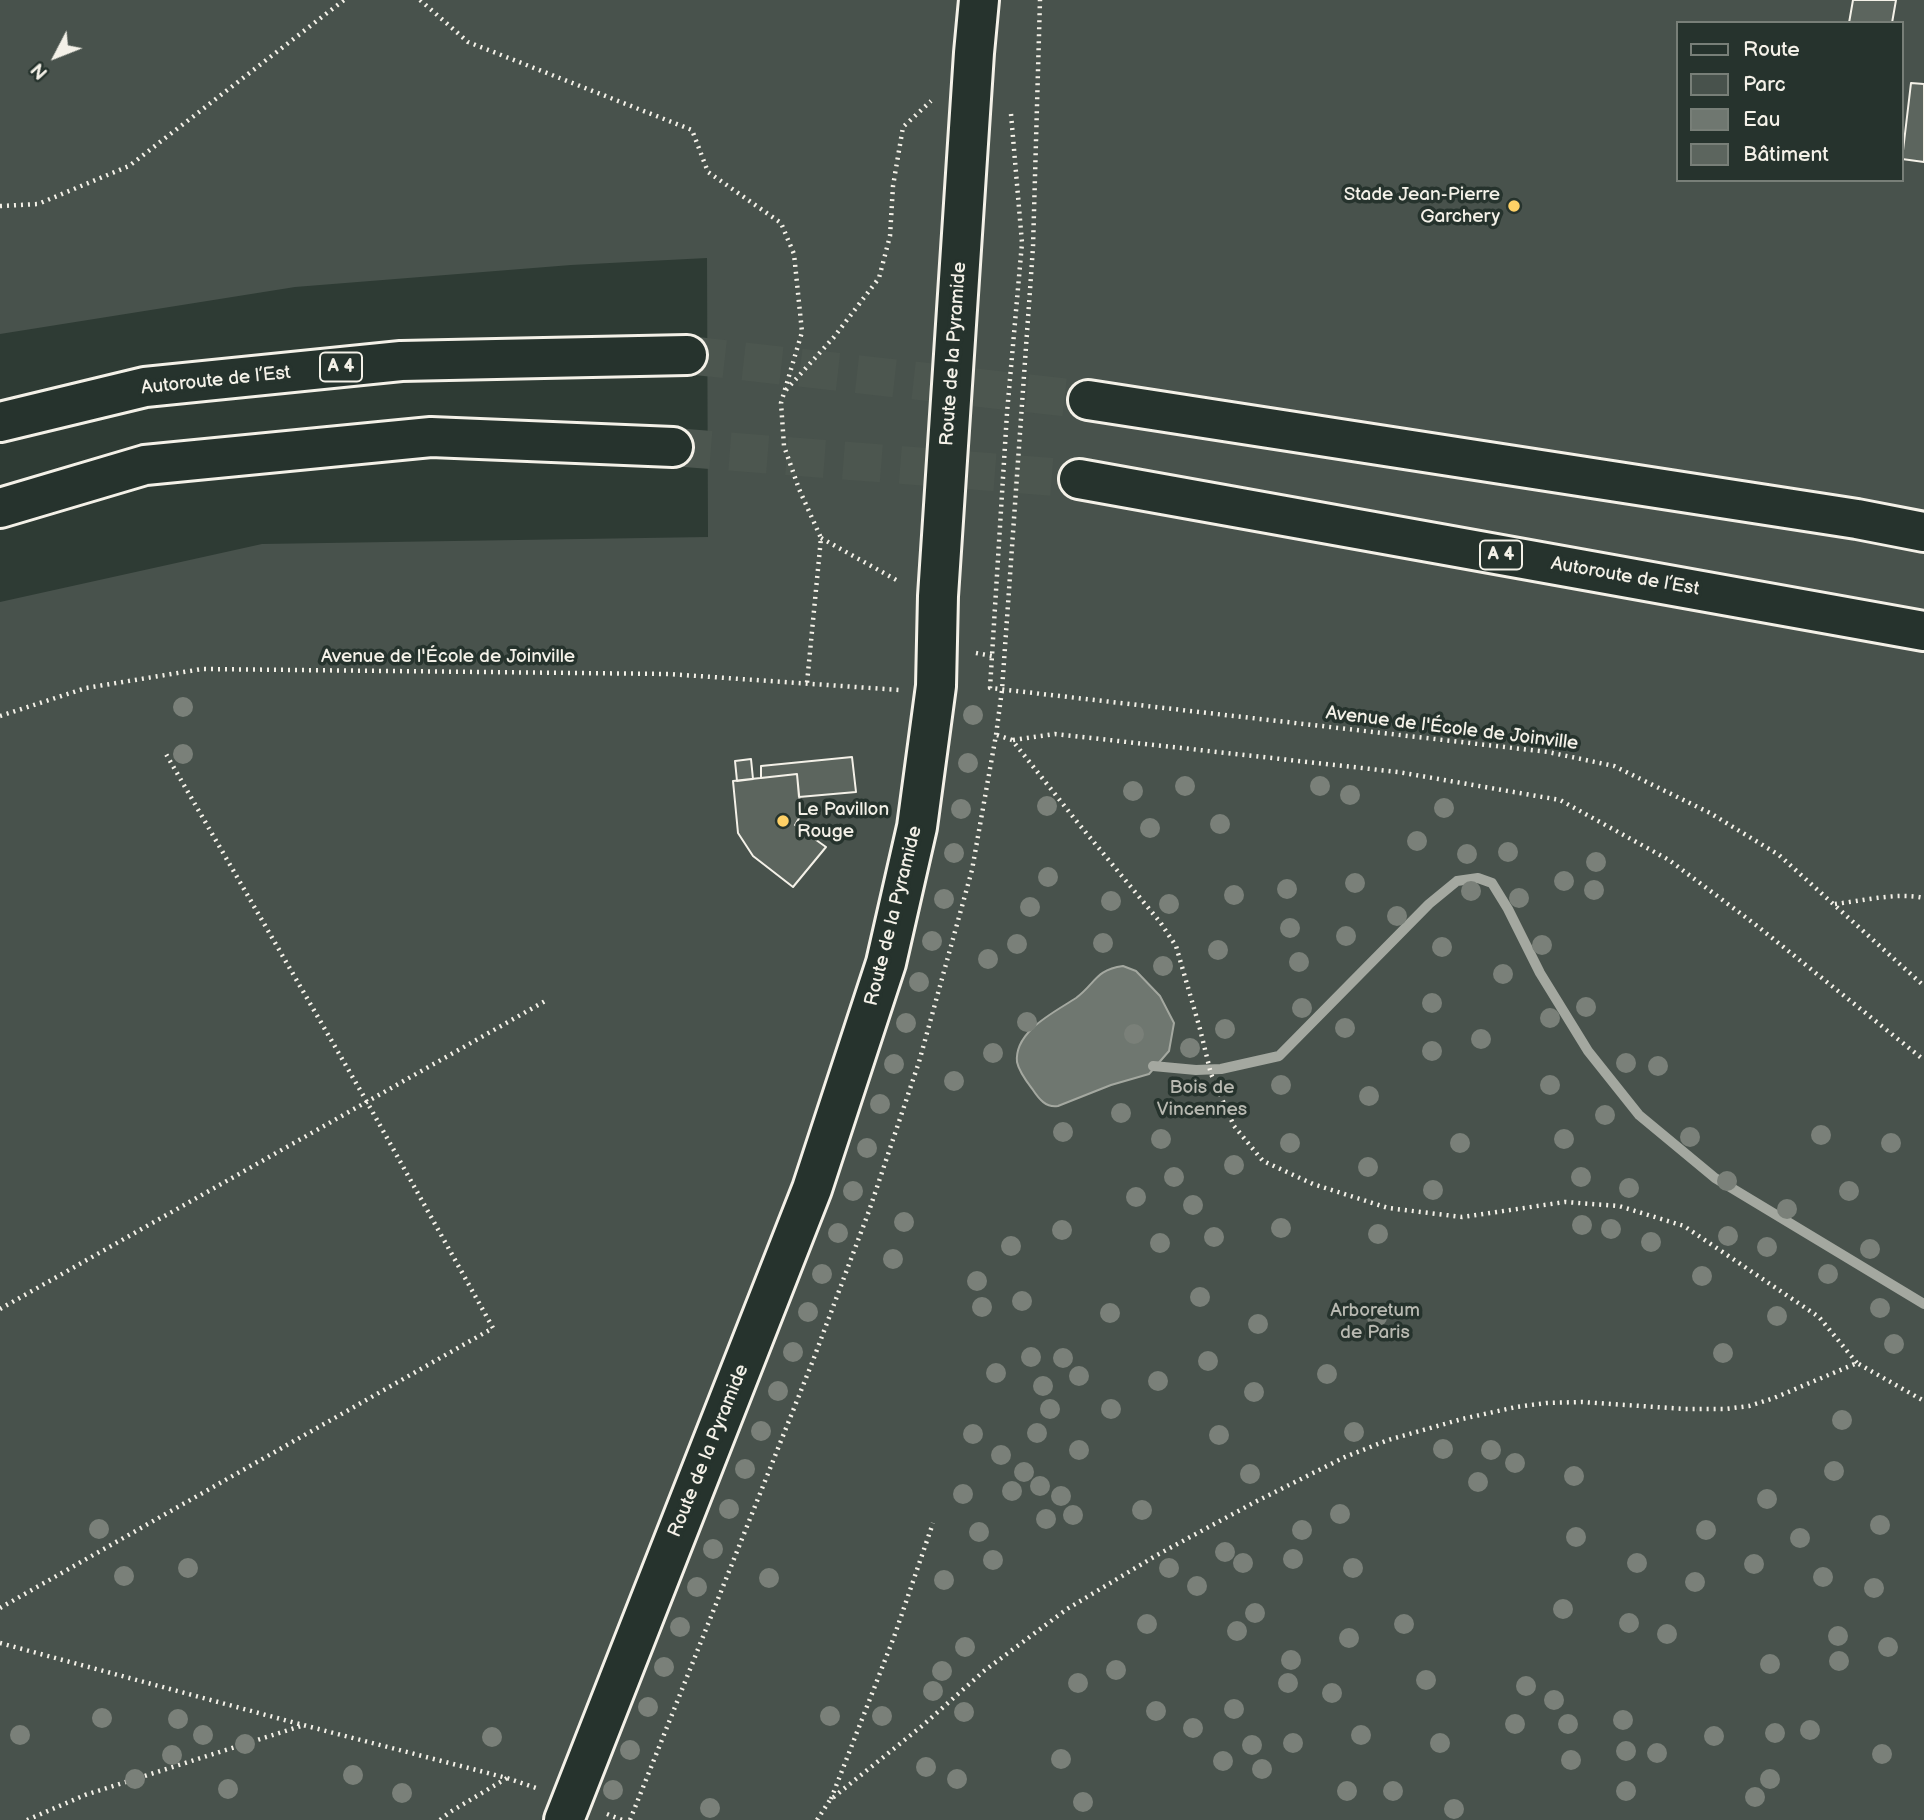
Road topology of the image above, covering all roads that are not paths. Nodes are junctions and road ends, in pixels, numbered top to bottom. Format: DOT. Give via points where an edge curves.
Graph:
graph roads {
  1 [pos="979,0"];
  2 [pos="687,355"];
  3 [pos="1088,400"];
  4 [pos="0,422"];
  5 [pos="673,446"];
  6 [pos="1079,480"];
  7 [pos="0,508"];
  8 [pos="1924,532"];
  9 [pos="1924,631"];
  10 [pos="567,1811"];
  1 -- 10 [label="main road, Route de la Pyramide" via="938,596 936,686 917,827 889,950 813,1189"];
  2 -- 4 [label="main road, Autoroute de l’Est / A 4" via="388,362 145,387"];
  3 -- 8 [label="main road"];
  5 -- 7 [label="main road" via="431,437 145,465"];
  6 -- 9 [label="main road, Autoroute de l’Est / A 4"];
}
